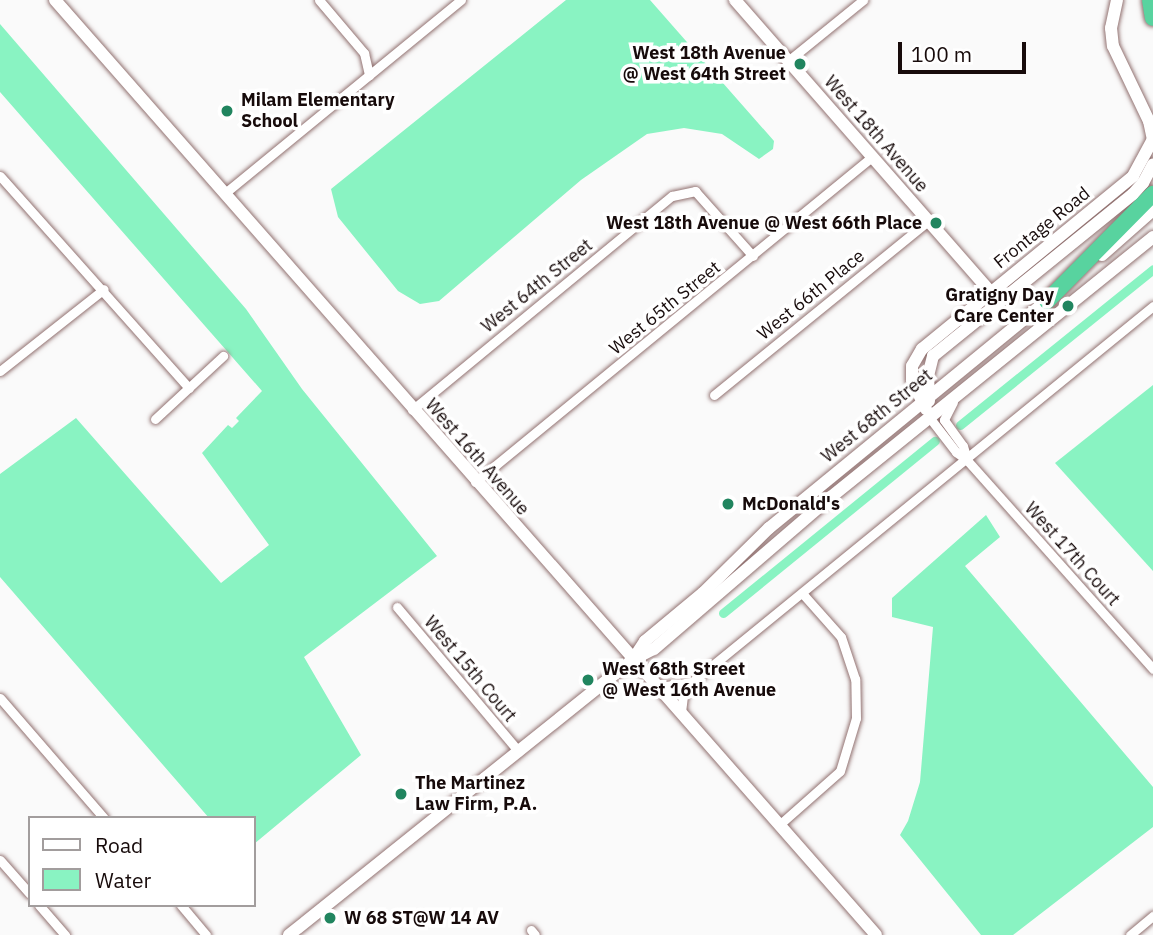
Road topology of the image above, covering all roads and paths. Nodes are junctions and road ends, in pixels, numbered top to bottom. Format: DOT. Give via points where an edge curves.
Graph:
graph roads {
  1 [pos="55,0"];
  2 [pos="319,0"];
  3 [pos="461,0"];
  4 [pos="734,0"];
  5 [pos="863,0"];
  6 [pos="1116,0"];
  7 [pos="1150,0"];
  8 [pos="1153,18"];
  9 [pos="788,61"];
  10 [pos="369,75"];
  11 [pos="1153,139"];
  12 [pos="873,156"];
  13 [pos="1153,164"];
  14 [pos="0,176"];
  15 [pos="225,193"];
  16 [pos="1153,194"];
  17 [pos="1153,210"];
  18 [pos="929,220"];
  19 [pos="1153,237"];
  20 [pos="753,256"];
  21 [pos="104,289"];
  22 [pos="991,292"];
  23 [pos="1047,301"];
  24 [pos="1153,306"];
  25 [pos="985,313"];
  26 [pos="223,356"];
  27 [pos="929,363"];
  28 [pos="0,371"];
  29 [pos="954,376"];
  30 [pos="189,388"];
  31 [pos="958,394"];
  32 [pos="714,395"];
  33 [pos="925,399"];
  34 [pos="412,410"];
  35 [pos="929,416"];
  36 [pos="155,419"];
  37 [pos="967,460"];
  38 [pos="475,482"];
  39 [pos="802,593"];
  40 [pos="397,607"];
  41 [pos="634,659"];
  42 [pos="1153,669"];
  43 [pos="692,682"];
  44 [pos="660,687"];
  45 [pos="0,698"];
  46 [pos="681,712"];
  47 [pos="519,752"];
  48 [pos="102,816"];
  49 [pos="779,825"];
  50 [pos="0,860"];
  51 [pos="28,892"];
  52 [pos="41,907"];
  53 [pos="183,907"];
  54 [pos="1153,916"];
  55 [pos="65,935"];
  56 [pos="206,935"];
  57 [pos="289,935"];
  58 [pos="876,935"];
  59 [pos="1130,935"];
  1 -- 15 [label="main road, West 16th Avenue"];
  2 -- 10 [label="street" via="363,52"];
  3 -- 10 [label="street"];
  4 -- 9 [label="main road, West 18th Avenue"];
  5 -- 9 [label="street"];
  6 -- 11 [label="main road" via="1113,46"];
  7 -- 8 [label="highway"];
  9 -- 12 [label="main road, West 18th Avenue"];
  10 -- 15 [label="street"];
  11 -- 22 [label="main road, Frontage Road" via="1133,176"];
  12 -- 18 [label="main road, West 18th Avenue"];
  12 -- 20 [label="street, West 65th Street"];
  13 -- 25 [label="main road, Frontage Road" via="1132,194"];
  14 -- 21 [label="street"];
  15 -- 34 [label="main road, West 16th Avenue"];
  16 -- 23 [label="highway"];
  17 -- 23 [label="main road, West 68th Street"];
  18 -- 22 [label="main road, West 18th Avenue"];
  18 -- 32 [label="street, West 66th Place"];
  19 -- 31 [label="main road, West 68th Street"];
  20 -- 34 [label="street, West 64th Street" via="695,191 672,196"];
  20 -- 38 [label="street, West 65th Street"];
  21 -- 28 [label="street"];
  21 -- 30 [label="street"];
  22 -- 25 [label="main road"];
  22 -- 33 [label="main road, Frontage Road" via="930,341 912,366 912,380"];
  23 -- 29 [label="main road, West 68th Street"];
  24 -- 37 [label="street"];
  25 -- 27 [label="main road, Frontage Road"];
  26 -- 30 [label="street"];
  27 -- 29 [label="main road" via="939,375"];
  27 -- 33 [label="main road"];
  29 -- 33 [label="main road, West 68th Street"];
  30 -- 36 [label="street"];
  31 -- 35 [label="main road, West 68th Street"];
  31 -- 37 [label="street, West 17th Court" via="944,419"];
  33 -- 35 [label="main road"];
  33 -- 41 [label="main road, West 68th Street" via="769,528 703,593 645,640"];
  34 -- 38 [label="main road, West 16th Avenue"];
  35 -- 37 [label="street, West 17th Court"];
  35 -- 41 [label="main road, West 68th Street" via="705,607 654,649"];
  37 -- 39 [label="street"];
  37 -- 42 [label="street, West 17th Court"];
  38 -- 41 [label="main road, West 16th Avenue"];
  39 -- 43 [label="street"];
  39 -- 49 [label="street" via="842,637 855,680 856,718 840,771"];
  40 -- 47 [label="street, West 15th Court"];
  41 -- 44 [label="main road, West 16th Avenue"];
  41 -- 47 [label="main road, West 68th Street"];
  43 -- 44 [label="street"];
  43 -- 46 [label="street" via="683,696"];
  44 -- 46 [label="main road, West 16th Avenue"];
  45 -- 48 [label="street"];
  46 -- 49 [label="main road, West 16th Avenue"];
  47 -- 57 [label="main road, West 68th Street"];
  49 -- 58 [label="main road, West 16th Avenue"];
  50 -- 51 [label="street"];
  52 -- 55 [label="street"];
  53 -- 56 [label="street"];
  54 -- 59 [label="street"];
}
